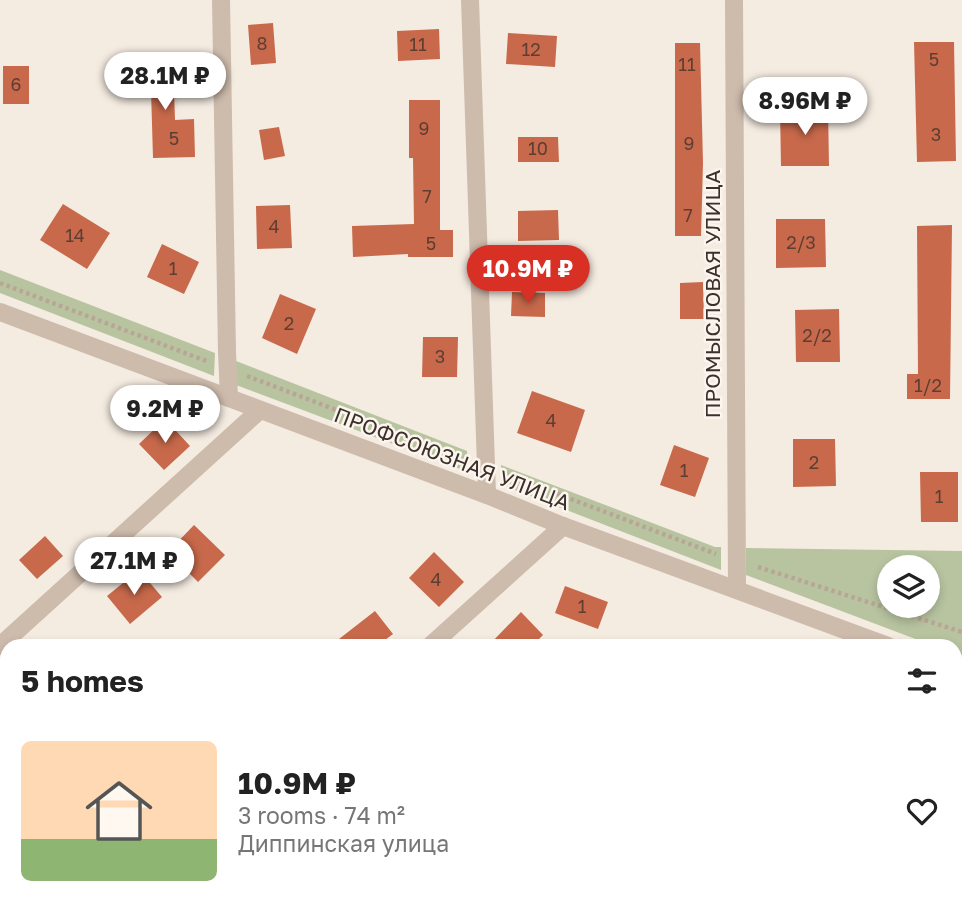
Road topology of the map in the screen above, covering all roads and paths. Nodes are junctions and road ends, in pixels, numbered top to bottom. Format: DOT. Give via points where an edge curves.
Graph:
graph roads {
  1 [pos="221,0"];
  2 [pos="470,0"];
  3 [pos="734,0"];
  4 [pos="0,312"];
  5 [pos="229,398"];
  6 [pos="260,410"];
  7 [pos="486,495"];
  8 [pos="563,526"];
  9 [pos="737,589"];
  10 [pos="8,639"];
  11 [pos="438,639"];
  12 [pos="869,639"];
  1 -- 5 [label="street"];
  2 -- 7 [label="street"];
  3 -- 9 [label="street, ПРОМЫСЛОВАЯ УЛИЦА"];
  4 -- 5 [label="street, ПРОФСОЮЗНАЯ УЛИЦА"];
  5 -- 6 [label="street, ПРОФСОЮЗНАЯ УЛИЦА"];
  6 -- 7 [label="street, ПРОФСОЮЗНАЯ УЛИЦА"];
  6 -- 10 [label="street"];
  7 -- 8 [label="street, ПРОФСОЮЗНАЯ УЛИЦА"];
  8 -- 9 [label="street, ПРОФСОЮЗНАЯ УЛИЦА"];
  8 -- 11 [label="street"];
  9 -- 12 [label="street, ПРОФСОЮЗНАЯ УЛИЦА"];
}
